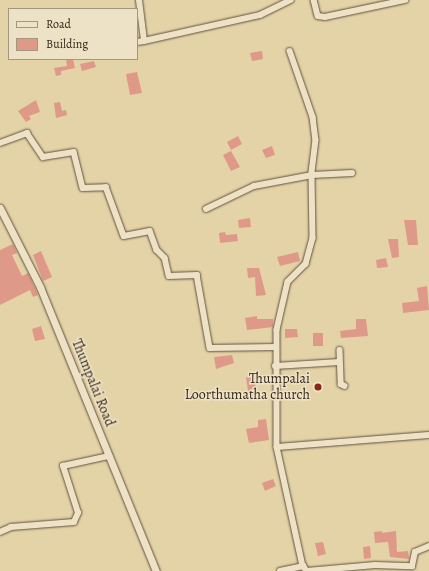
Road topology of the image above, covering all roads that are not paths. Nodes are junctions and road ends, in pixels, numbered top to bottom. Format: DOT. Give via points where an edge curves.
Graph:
graph roads {
  1 [pos="139,0"];
  2 [pos="291,0"];
  3 [pos="314,0"];
  4 [pos="405,0"];
  5 [pos="144,41"];
  6 [pos="138,42"];
  7 [pos="290,50"];
  8 [pos="0,143"];
  9 [pos="352,173"];
  10 [pos="312,175"];
  11 [pos="0,208"];
  12 [pos="206,209"];
  13 [pos="276,347"];
  14 [pos="340,350"];
  15 [pos="339,362"];
  16 [pos="275,366"];
  17 [pos="346,386"];
  18 [pos="429,434"];
  19 [pos="278,447"];
  20 [pos="109,456"];
  21 [pos="0,532"];
  22 [pos="429,546"];
  23 [pos="306,569"];
  24 [pos="156,571"];
  25 [pos="280,571"];
  1 -- 5 [label="street"];
  2 -- 5 [label="street" via="260,15"];
  3 -- 4 [label="street" via="318,16 325,17"];
  5 -- 6 [label="street"];
  7 -- 10 [label="street" via="313,117 316,140"];
  8 -- 13 [label="street" via="27,133 43,157 74,152 83,188 106,188 124,236 150,231 157,250 165,258 169,276 197,275 210,348"];
  9 -- 10 [label="street"];
  10 -- 12 [label="street" via="254,186"];
  10 -- 13 [label="street" via="313,238 306,264 288,282"];
  11 -- 20 [label="street, Thumpalai Road" via="40,287"];
  13 -- 16 [label="street"];
  14 -- 15 [label="street"];
  15 -- 16 [label="street"];
  15 -- 17 [label="street" via="341,384"];
  16 -- 19 [label="street"];
  18 -- 19 [label="street"];
  19 -- 23 [label="street"];
  20 -- 21 [label="street" via="63,466 78,514 74,522 11,527"];
  20 -- 24 [label="street, Thumpalai Road"];
  22 -- 23 [label="street" via="415,552 412,566 375,565"];
  23 -- 25 [label="street"];
}
